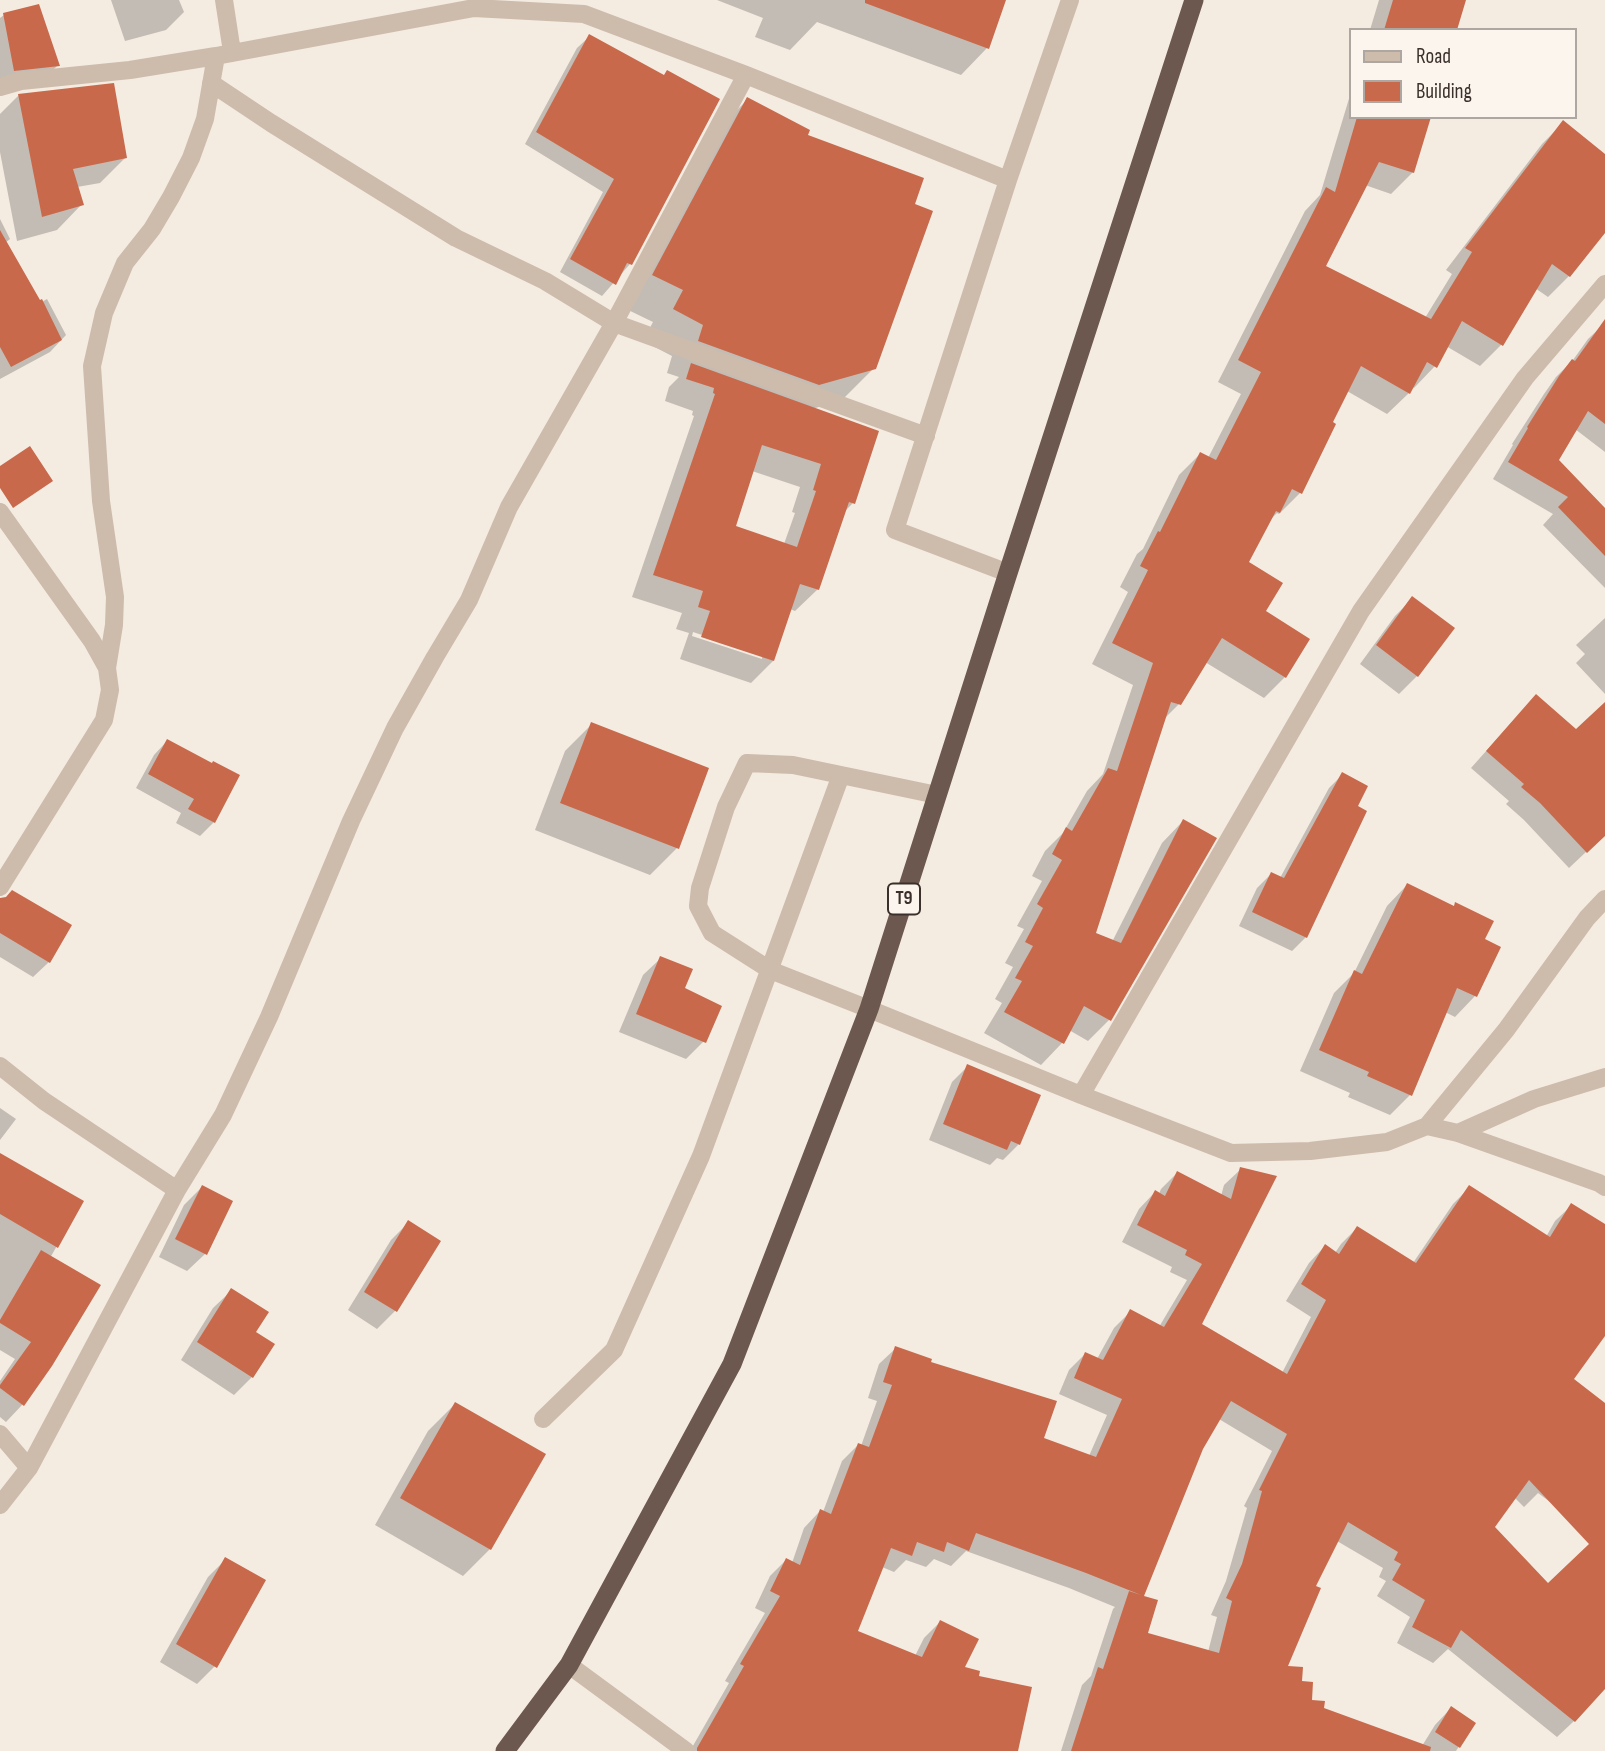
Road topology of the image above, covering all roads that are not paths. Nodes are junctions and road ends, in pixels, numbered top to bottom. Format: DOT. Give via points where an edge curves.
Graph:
graph roads {
  1 [pos="224,0"];
  2 [pos="1070,0"];
  3 [pos="1194,0"];
  4 [pos="474,4"];
  5 [pos="587,7"];
  6 [pos="224,54"];
  7 [pos="746,75"];
  8 [pos="211,83"];
  9 [pos="0,87"];
  10 [pos="1008,180"];
  11 [pos="1605,284"];
  12 [pos="614,323"];
  13 [pos="926,436"];
  14 [pos="0,512"];
  15 [pos="1008,573"];
  16 [pos="107,668"];
  17 [pos="841,775"];
  18 [pos="937,795"];
  19 [pos="0,887"];
  20 [pos="1605,899"];
  21 [pos="769,970"];
  22 [pos="869,1009"];
  23 [pos="0,1066"];
  24 [pos="1605,1077"];
  25 [pos="1081,1095"];
  26 [pos="1427,1126"];
  27 [pos="1458,1133"];
  28 [pos="1605,1187"];
  29 [pos="177,1190"];
  30 [pos="543,1419"];
  31 [pos="0,1434"];
  32 [pos="29,1468"];
  33 [pos="0,1505"];
  34 [pos="569,1665"];
  35 [pos="505,1751"];
  36 [pos="686,1751"];
  1 -- 6 [label="street"];
  2 -- 10 [label="street"];
  3 -- 15 [label="highway, T9"];
  4 -- 5 [label="street"];
  4 -- 6 [label="street"];
  5 -- 7 [label="street"];
  6 -- 8 [label="street"];
  6 -- 9 [label="street"];
  7 -- 10 [label="street"];
  7 -- 12 [label="street"];
  8 -- 12 [label="street" via="456,238 545,281"];
  8 -- 16 [label="street" via="191,158 152,229 125,264 104,313 92,366 101,501 115,597"];
  10 -- 13 [label="street"];
  11 -- 25 [label="street" via="1525,379 1361,611"];
  12 -- 13 [label="street"];
  12 -- 29 [label="street" via="509,507 469,600 396,728 223,1115"];
  13 -- 15 [label="street" via="895,530"];
  14 -- 16 [label="street"];
  15 -- 18 [label="highway, T9"];
  16 -- 19 [label="street" via="110,690 104,720"];
  17 -- 18 [label="street"];
  17 -- 21 [label="street"];
  17 -- 21 [label="street" via="793,765 747,764 726,807 698,906 712,933"];
  18 -- 22 [label="highway, T9"];
  20 -- 26 [label="street"];
  21 -- 22 [label="street"];
  21 -- 30 [label="street" via="701,1156 614,1350"];
  22 -- 25 [label="street"];
  22 -- 34 [label="highway, T9" via="732,1364"];
  23 -- 29 [label="street"];
  24 -- 27 [label="street" via="1534,1099"];
  25 -- 26 [label="street" via="1231,1153 1310,1151 1387,1142"];
  26 -- 27 [label="street"];
  27 -- 28 [label="street"];
  29 -- 32 [label="street"];
  31 -- 32 [label="street"];
  32 -- 33 [label="street"];
  34 -- 35 [label="highway, T9"];
  34 -- 36 [label="street"];
}
